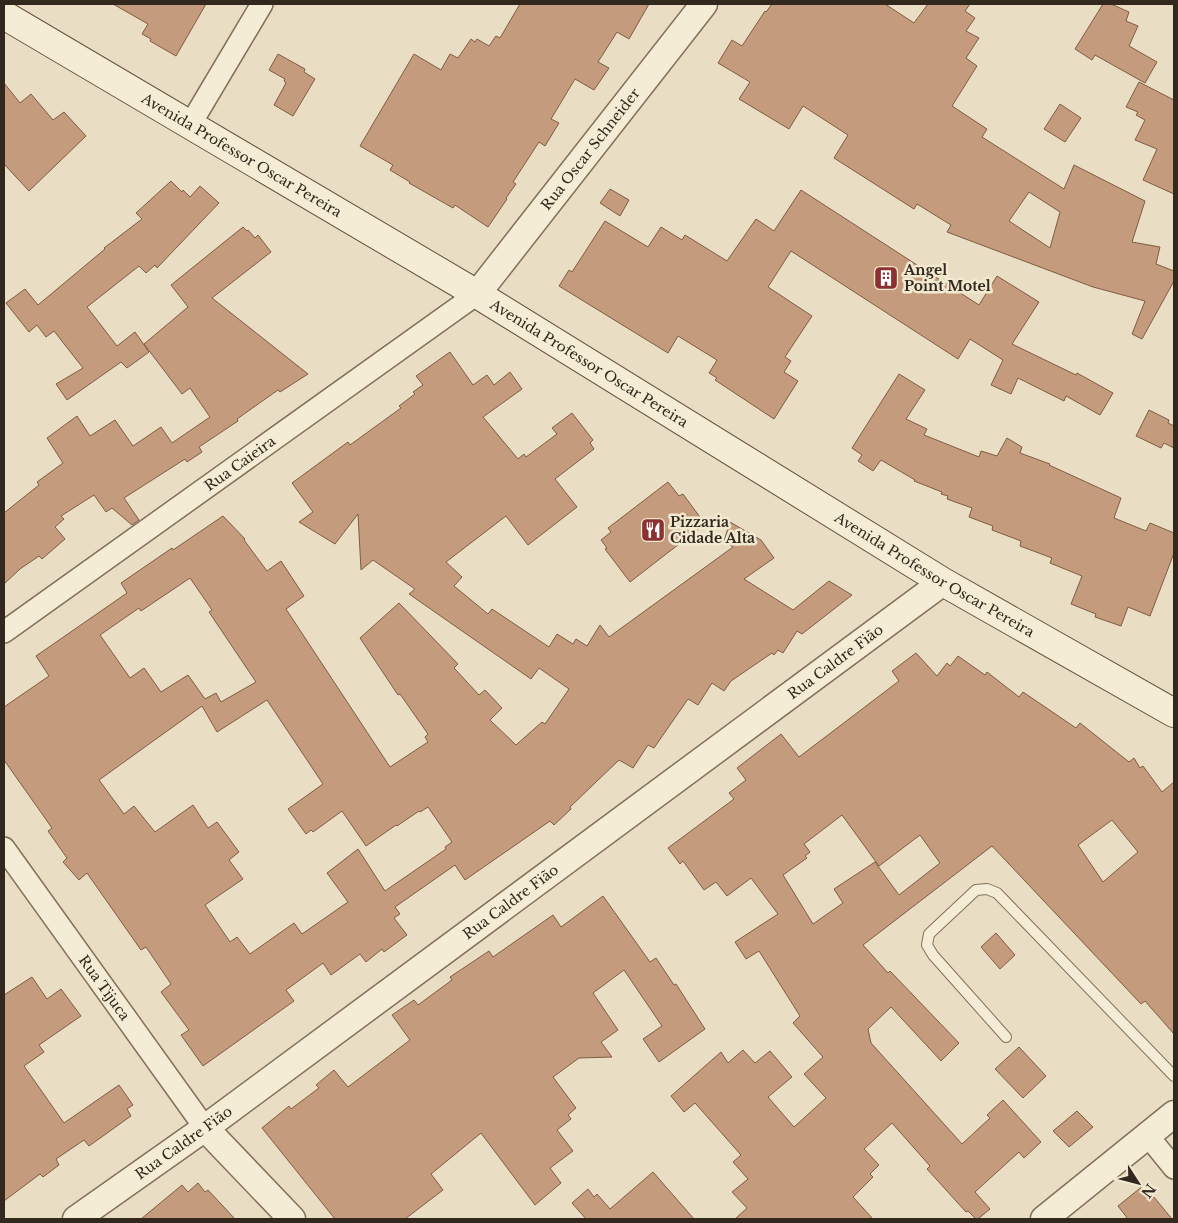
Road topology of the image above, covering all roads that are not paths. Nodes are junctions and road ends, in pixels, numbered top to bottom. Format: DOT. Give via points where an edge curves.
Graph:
graph roads {
  1 [pos="262,4"];
  2 [pos="704,4"];
  3 [pos="4,15"];
  4 [pos="190,125"];
  5 [pos="477,294"];
  6 [pos="943,582"];
  7 [pos="4,632"];
  8 [pos="1174,713"];
  9 [pos="4,848"];
  10 [pos="1006,1037"];
  11 [pos="1174,1076"];
  12 [pos="1174,1114"];
  13 [pos="206,1128"];
  14 [pos="1148,1136"];
  15 [pos="1174,1168"];
  16 [pos="76,1219"];
  17 [pos="292,1219"];
  18 [pos="1044,1219"];
  1 -- 4 [label="street"];
  2 -- 5 [label="street, Rua Oscar Schneider"];
  3 -- 4 [label="main road, Avenida Professor Oscar Pereira"];
  4 -- 5 [label="main road, Avenida Professor Oscar Pereira"];
  5 -- 6 [label="main road, Avenida Professor Oscar Pereira"];
  5 -- 7 [label="street, Rua Caieira"];
  6 -- 8 [label="main road, Avenida Professor Oscar Pereira"];
  6 -- 13 [label="street, Rua Caldre Fião"];
  9 -- 13 [label="street, Rua Tijuca"];
  10 -- 11 [label="lane" via="927,945 929,934 976,890 987,889 997,893"];
  12 -- 14 [label="street"];
  13 -- 16 [label="street, Rua Caldre Fião"];
  13 -- 17 [label="street"];
  14 -- 15 [label="street"];
  14 -- 18 [label="street"];
}
